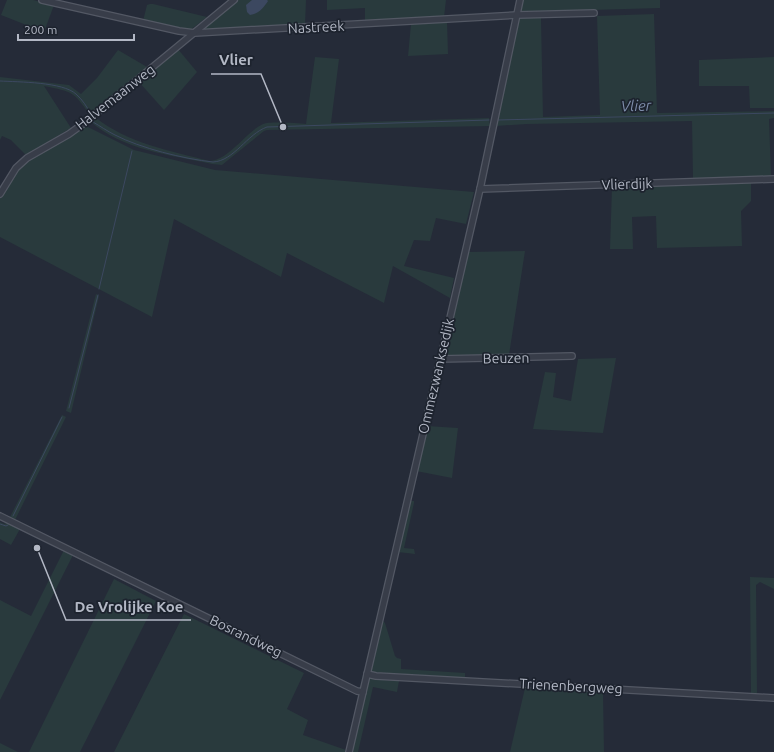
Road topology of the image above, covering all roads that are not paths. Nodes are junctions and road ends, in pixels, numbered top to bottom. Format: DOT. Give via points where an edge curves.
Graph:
graph roads {
  1 [pos="42,0"];
  2 [pos="234,0"];
  3 [pos="520,0"];
  4 [pos="594,13"];
  5 [pos="517,15"];
  6 [pos="194,33"];
  7 [pos="774,179"];
  8 [pos="480,189"];
  9 [pos="0,194"];
  10 [pos="572,356"];
  11 [pos="440,359"];
  12 [pos="0,516"];
  13 [pos="367,674"];
  14 [pos="363,692"];
  15 [pos="774,698"];
  16 [pos="349,752"];
  1 -- 6 [label="street, Nastreek"];
  2 -- 6 [label="street, Halvemaanweg"];
  3 -- 5 [label="street, Ommezwanksedijk"];
  4 -- 5 [label="street, Nastreek"];
  5 -- 6 [label="street, Nastreek"];
  5 -- 8 [label="street, Ommezwanksedijk"];
  6 -- 9 [label="street, Halvemaanweg" via="87,121 27,158 16,168"];
  7 -- 8 [label="street, Vlierdijk"];
  8 -- 11 [label="street, Ommezwanksedijk"];
  10 -- 11 [label="street, Beuzen"];
  11 -- 13 [label="street, Ommezwanksedijk"];
  12 -- 14 [label="street, Bosrandweg"];
  13 -- 14 [label="street, Ommezwanksedijk"];
  13 -- 15 [label="street, Trienenbergweg"];
  14 -- 16 [label="street, Ommezwanksedijk"];
}
